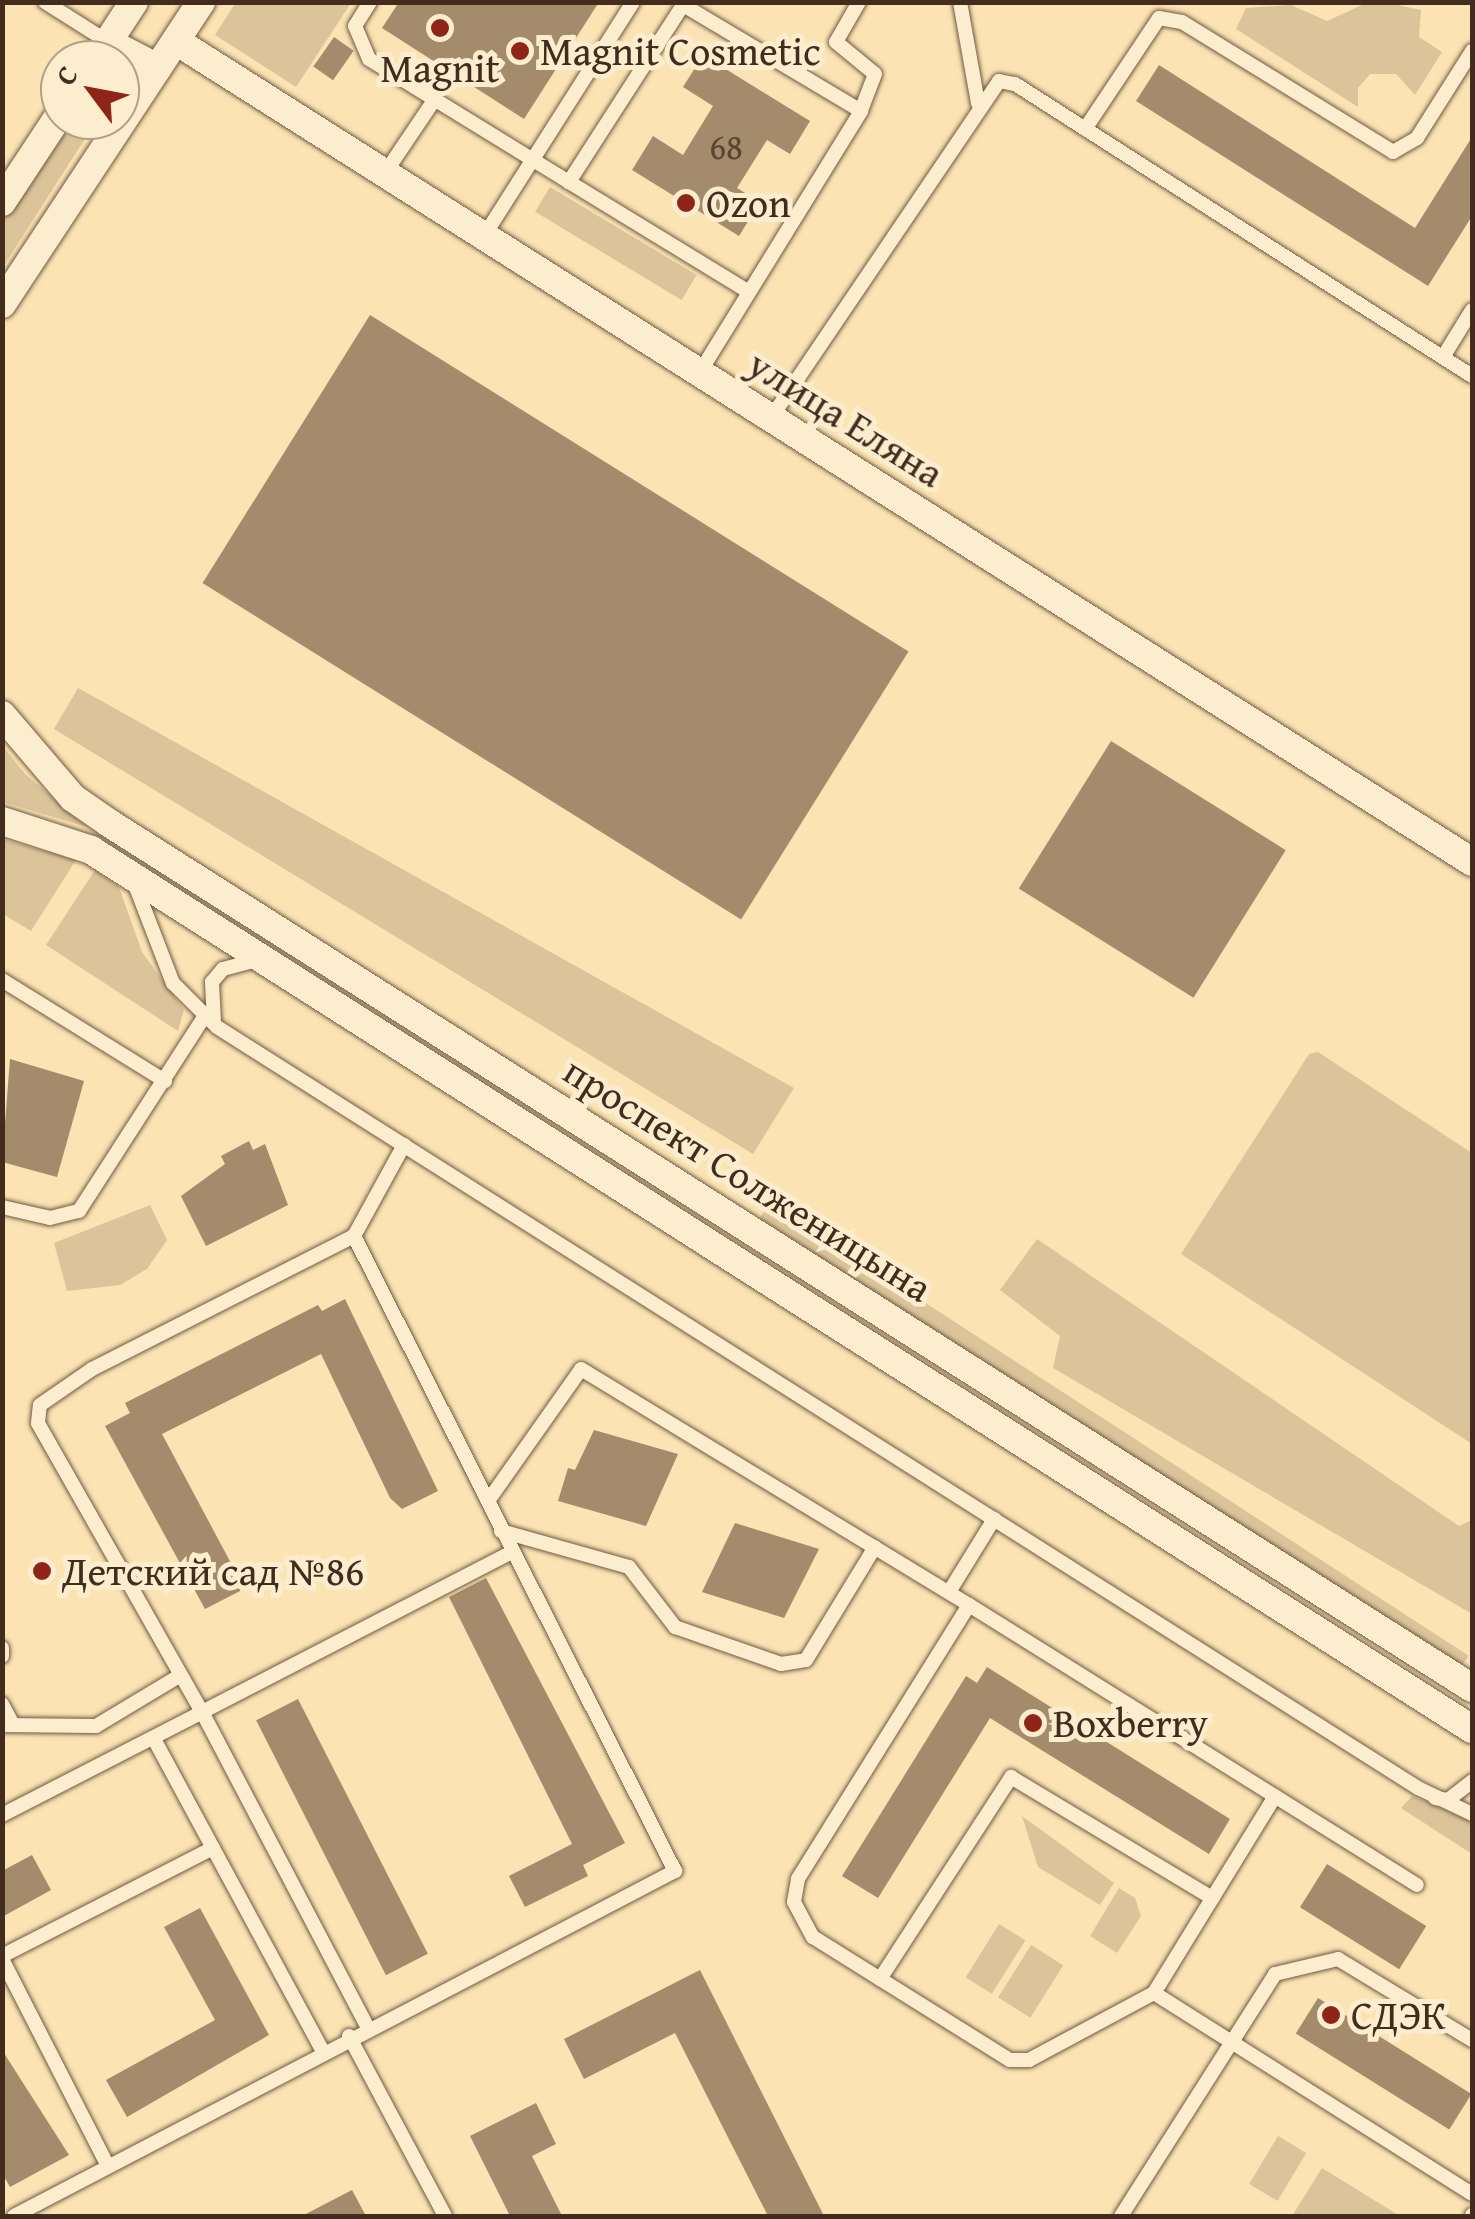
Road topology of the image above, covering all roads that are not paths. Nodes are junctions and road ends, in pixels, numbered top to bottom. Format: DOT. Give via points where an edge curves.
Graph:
graph roads {
  1 [pos="45,2"];
  2 [pos="134,2"];
  3 [pos="201,2"];
  4 [pos="370,2"];
  5 [pos="632,2"];
  6 [pos="859,2"];
  7 [pos="960,2"];
  8 [pos="89,40"];
  9 [pos="109,40"];
  10 [pos="176,40"];
  11 [pos="1472,51"];
  12 [pos="140,63"];
  13 [pos="158,68"];
  14 [pos="434,99"];
  15 [pos="978,103"];
  16 [pos="860,111"];
  17 [pos="1085,129"];
  18 [pos="43,140"];
  19 [pos="533,160"];
  20 [pos="385,173"];
  21 [pos="570,182"];
  22 [pos="2,202"];
  23 [pos="484,236"];
  24 [pos="748,292"];
  25 [pos="2,304"];
  26 [pos="1472,310"];
  27 [pos="1443,357"];
  28 [pos="700,372"];
  29 [pos="1472,376"];
  30 [pos="771,418"];
  31 [pos="2,714"];
  32 [pos="2,821"];
  33 [pos="1472,862"];
  34 [pos="132,876"];
  35 [pos="263,960"];
  36 [pos="2,980"];
  37 [pos="211,1022"];
  38 [pos="165,1081"];
  39 [pos="404,1146"];
  40 [pos="2,1207"];
  41 [pos="354,1236"];
  42 [pos="488,1501"];
  43 [pos="994,1520"];
  44 [pos="501,1531"];
  45 [pos="875,1547"];
  46 [pos="510,1553"];
  47 [pos="949,1592"];
  48 [pos="968,1605"];
  49 [pos="2,1648"];
  50 [pos="2,1656"];
  51 [pos="181,1675"];
  52 [pos="1472,1688"];
  53 [pos="2,1704"];
  54 [pos="202,1712"];
  55 [pos="7,1723"];
  56 [pos="1471,1730"];
  57 [pos="154,1739"];
  58 [pos="1472,1781"];
  59 [pos="1276,1796"];
  60 [pos="1435,1798"];
  61 [pos="1472,1814"];
  62 [pos="2,1816"];
  63 [pos="213,1848"];
  64 [pos="1418,1885"];
  65 [pos="1212,1898"];
  66 [pos="2,1957"];
  67 [pos="880,1979"];
  68 [pos="1154,1993"];
  69 [pos="366,2026"];
  70 [pos="350,2036"];
  71 [pos="1230,2040"];
  72 [pos="1472,2040"];
  73 [pos="323,2051"];
  74 [pos="108,2166"];
  75 [pos="1472,2194"];
  76 [pos="14,2216"];
  77 [pos="445,2216"];
  78 [pos="1121,2216"];
  1 -- 8 [label="lane"];
  2 -- 9 [label="street"];
  3 -- 10 [label="street"];
  4 -- 14 [label="lane" via="355,26 369,59"];
  5 -- 19 [label="lane"];
  6 -- 16 [label="lane" via="836,42 875,74"];
  7 -- 15 [label="lane"];
  10 -- 13 [label="street"];
  10 -- 20 [label="street, улица Еляна"];
  11 -- 17 [label="lane" via="1417,138 1393,152 1182,22 1159,18"];
  12 -- 13 [label="street"];
  13 -- 25 [label="street"];
  14 -- 19 [label="lane"];
  14 -- 20 [label="lane"];
  15 -- 17 [label="lane" via="992,84 1007,81"];
  15 -- 30 [label="lane"];
  16 -- 21 [label="lane" via="683,5"];
  16 -- 24 [label="lane"];
  17 -- 27 [label="lane"];
  18 -- 22 [label="street"];
  19 -- 21 [label="lane"];
  19 -- 23 [label="lane"];
  20 -- 23 [label="street, улица Еляна"];
  21 -- 24 [label="lane"];
  23 -- 28 [label="street, улица Еляна"];
  24 -- 28 [label="lane"];
  26 -- 27 [label="lane"];
  27 -- 29 [label="lane"];
  28 -- 30 [label="street, улица Еляна"];
  30 -- 33 [label="street, улица Еляна"];
  31 -- 52 [label="street, проспект Солженицына" via="61,786 109,823"];
  32 -- 34 [label="street, проспект Солженицына" via="49,830"];
  34 -- 35 [label="street, проспект Солженицына"];
  34 -- 37 [label="lane" via="154,949"];
  35 -- 37 [label="lane" via="240,960 212,982"];
  35 -- 56 [label="street, проспект Солженицына"];
  36 -- 38 [label="lane"];
  37 -- 38 [label="lane"];
  37 -- 39 [label="lane"];
  38 -- 40 [label="lane" via="79,1211 50,1218"];
  39 -- 41 [label="lane"];
  39 -- 43 [label="lane"];
  41 -- 42 [label="lane"];
  41 -- 51 [label="lane" via="92,1369 40,1405 38,1423"];
  42 -- 44 [label="lane"];
  42 -- 45 [label="lane" via="582,1369"];
  43 -- 47 [label="lane"];
  43 -- 60 [label="lane"];
  44 -- 45 [label="lane" via="629,1567 675,1627 781,1664 806,1660"];
  44 -- 46 [label="lane"];
  45 -- 47 [label="lane"];
  46 -- 54 [label="lane"];
  46 -- 69 [label="lane" via="675,1871"];
  47 -- 48 [label="lane"];
  48 -- 59 [label="lane"];
  48 -- 67 [label="lane" via="793,1890 804,1930"];
  49 -- 50 [label="lane"];
  51 -- 54 [label="lane"];
  51 -- 55 [label="lane" via="96,1726"];
  53 -- 55 [label="lane"];
  54 -- 57 [label="lane"];
  54 -- 69 [label="lane"];
  57 -- 62 [label="lane"];
  57 -- 63 [label="lane"];
  58 -- 60 [label="lane" via="1448,1800"];
  59 -- 64 [label="lane"];
  59 -- 65 [label="lane"];
  60 -- 61 [label="lane"];
  63 -- 66 [label="lane"];
  63 -- 73 [label="lane"];
  65 -- 67 [label="lane" via="1011,1777"];
  65 -- 68 [label="lane"];
  66 -- 74 [label="lane"];
  67 -- 68 [label="lane" via="1018,2062"];
  68 -- 71 [label="lane"];
  69 -- 70 [label="lane"];
  70 -- 73 [label="lane"];
  70 -- 77 [label="lane"];
  71 -- 72 [label="lane" via="1275,1974 1338,1959"];
  71 -- 75 [label="lane"];
  71 -- 78 [label="lane"];
  73 -- 74 [label="lane"];
  74 -- 76 [label="lane"];
}
